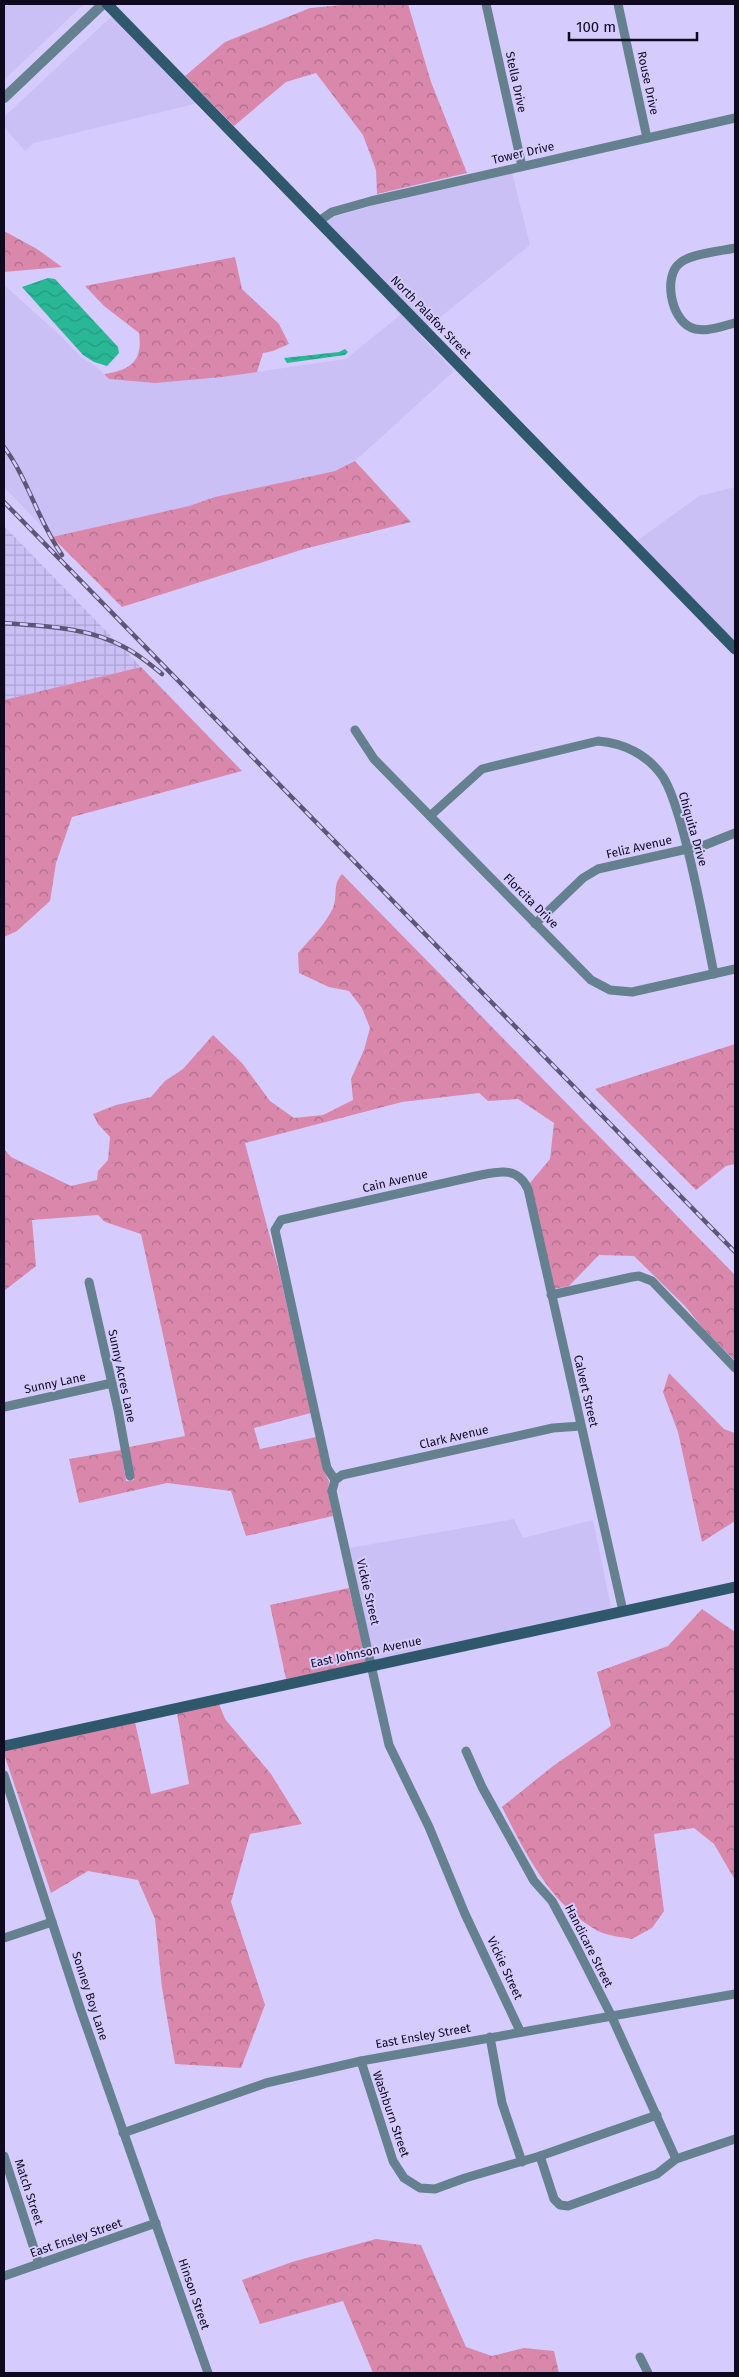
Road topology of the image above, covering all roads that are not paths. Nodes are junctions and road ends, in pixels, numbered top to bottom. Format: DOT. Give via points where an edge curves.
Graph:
graph roads {
  1 [pos="103,4"];
  2 [pos="107,4"];
  3 [pos="486,4"];
  4 [pos="618,4"];
  5 [pos="4,98"];
  6 [pos="735,118"];
  7 [pos="647,138"];
  8 [pos="522,166"];
  9 [pos="319,220"];
  10 [pos="735,248"];
  11 [pos="735,323"];
  12 [pos="735,649"];
  13 [pos="355,730"];
  14 [pos="430,816"];
  15 [pos="735,833"];
  16 [pos="688,848"];
  17 [pos="535,924"];
  18 [pos="735,969"];
  19 [pos="714,974"];
  20 [pos="521,1177"];
  21 [pos="276,1227"];
  22 [pos="89,1282"];
  23 [pos="551,1295"];
  24 [pos="735,1368"];
  25 [pos="112,1383"];
  26 [pos="4,1407"];
  27 [pos="581,1426"];
  28 [pos="130,1476"];
  29 [pos="335,1480"];
  30 [pos="735,1586"];
  31 [pos="623,1611"];
  32 [pos="371,1665"];
  33 [pos="4,1746"];
  34 [pos="466,1751"];
  35 [pos="4,1775"];
  36 [pos="52,1922"];
  37 [pos="4,1938"];
  38 [pos="735,1994"];
  39 [pos="612,2015"];
  40 [pos="520,2031"];
  41 [pos="490,2037"];
  42 [pos="361,2061"];
  43 [pos="657,2114"];
  44 [pos="123,2133"];
  45 [pos="735,2140"];
  46 [pos="4,2156"];
  47 [pos="540,2156"];
  48 [pos="522,2162"];
  49 [pos="673,2162"];
  50 [pos="156,2223"];
  51 [pos="40,2264"];
  52 [pos="4,2276"];
  53 [pos="640,2357"];
  54 [pos="208,2373"];
  55 [pos="648,2373"];
  1 -- 5 [label="street"];
  2 -- 9 [label="main road, North Palafox Street"];
  3 -- 8 [label="street, Stella Drive"];
  4 -- 7 [label="street, Rouse Drive"];
  6 -- 7 [label="street, Tower Drive"];
  7 -- 8 [label="street, Tower Drive"];
  8 -- 9 [label="street, Tower Drive" via="371,201 332,212"];
  9 -- 12 [label="main road, North Palafox Street"];
  10 -- 11 [label="street" via="685,259 674,269 670,283 678,315 689,327 704,330"];
  13 -- 14 [label="street, Florcita Drive" via="368,753"];
  14 -- 16 [label="street, Chiquita Drive" via="482,769 586,743 610,742 645,758 663,778"];
  14 -- 17 [label="street, Florcita Drive"];
  15 -- 16 [label="street, Feliz Avenue"];
  16 -- 17 [label="street, Feliz Avenue" via="598,869 583,878"];
  16 -- 19 [label="street, Chiquita Drive"];
  17 -- 19 [label="street, Florcita Drive" via="591,980 610,990 632,992"];
  18 -- 19 [label="street, Florcita Drive"];
  20 -- 21 [label="street, Cain Avenue" via="503,1170 281,1220"];
  20 -- 23 [label="street, Calvert Street" via="528,1189"];
  21 -- 29 [label="street, Vickie Street" via="327,1468"];
  22 -- 25 [label="street, Sunny Acres Lane"];
  23 -- 24 [label="street" via="632,1277 645,1278 652,1281"];
  23 -- 27 [label="street, Calvert Street"];
  25 -- 26 [label="street, Sunny Lane"];
  25 -- 28 [label="street, Sunny Acres Lane"];
  27 -- 29 [label="street, Clark Avenue" via="553,1428 477,1444 342,1475"];
  27 -- 31 [label="street, Calvert Street"];
  29 -- 32 [label="street, Vickie Street" via="332,1491"];
  30 -- 31 [label="main road, East Johnson Avenue"];
  31 -- 32 [label="main road, East Johnson Avenue"];
  32 -- 33 [label="main road, East Johnson Avenue"];
  32 -- 40 [label="street, Vickie Street" via="389,1745"];
  34 -- 39 [label="street, Handicare Street" via="482,1787 534,1881 557,1909"];
  35 -- 36 [label="street, Sonney Boy Lane"];
  36 -- 37 [label="street"];
  36 -- 44 [label="street, Sonney Boy Lane"];
  38 -- 39 [label="street, East Ensley Street"];
  39 -- 40 [label="street, East Ensley Street"];
  39 -- 43 [label="street, Handicare Street"];
  40 -- 41 [label="street, East Ensley Street"];
  41 -- 42 [label="street, East Ensley Street"];
  41 -- 48 [label="street" via="502,2103"];
  42 -- 44 [label="street, East Ensley Street" via="266,2083"];
  42 -- 48 [label="street, Washburn Street" via="393,2161 413,2185 435,2189"];
  43 -- 47 [label="street, Washburn Street"];
  43 -- 49 [label="street, Handicare Street"];
  44 -- 50 [label="street, Sonney Boy Lane"];
  45 -- 49 [label="street"];
  46 -- 51 [label="street, Match Street"];
  47 -- 48 [label="street, Washburn Street"];
  47 -- 49 [label="street" via="554,2199 560,2206 568,2206 656,2174"];
  50 -- 51 [label="street, East Ensley Street"];
  50 -- 54 [label="street, Hinson Street"];
  51 -- 52 [label="street, East Ensley Street"];
  53 -- 55 [label="street"];
}
